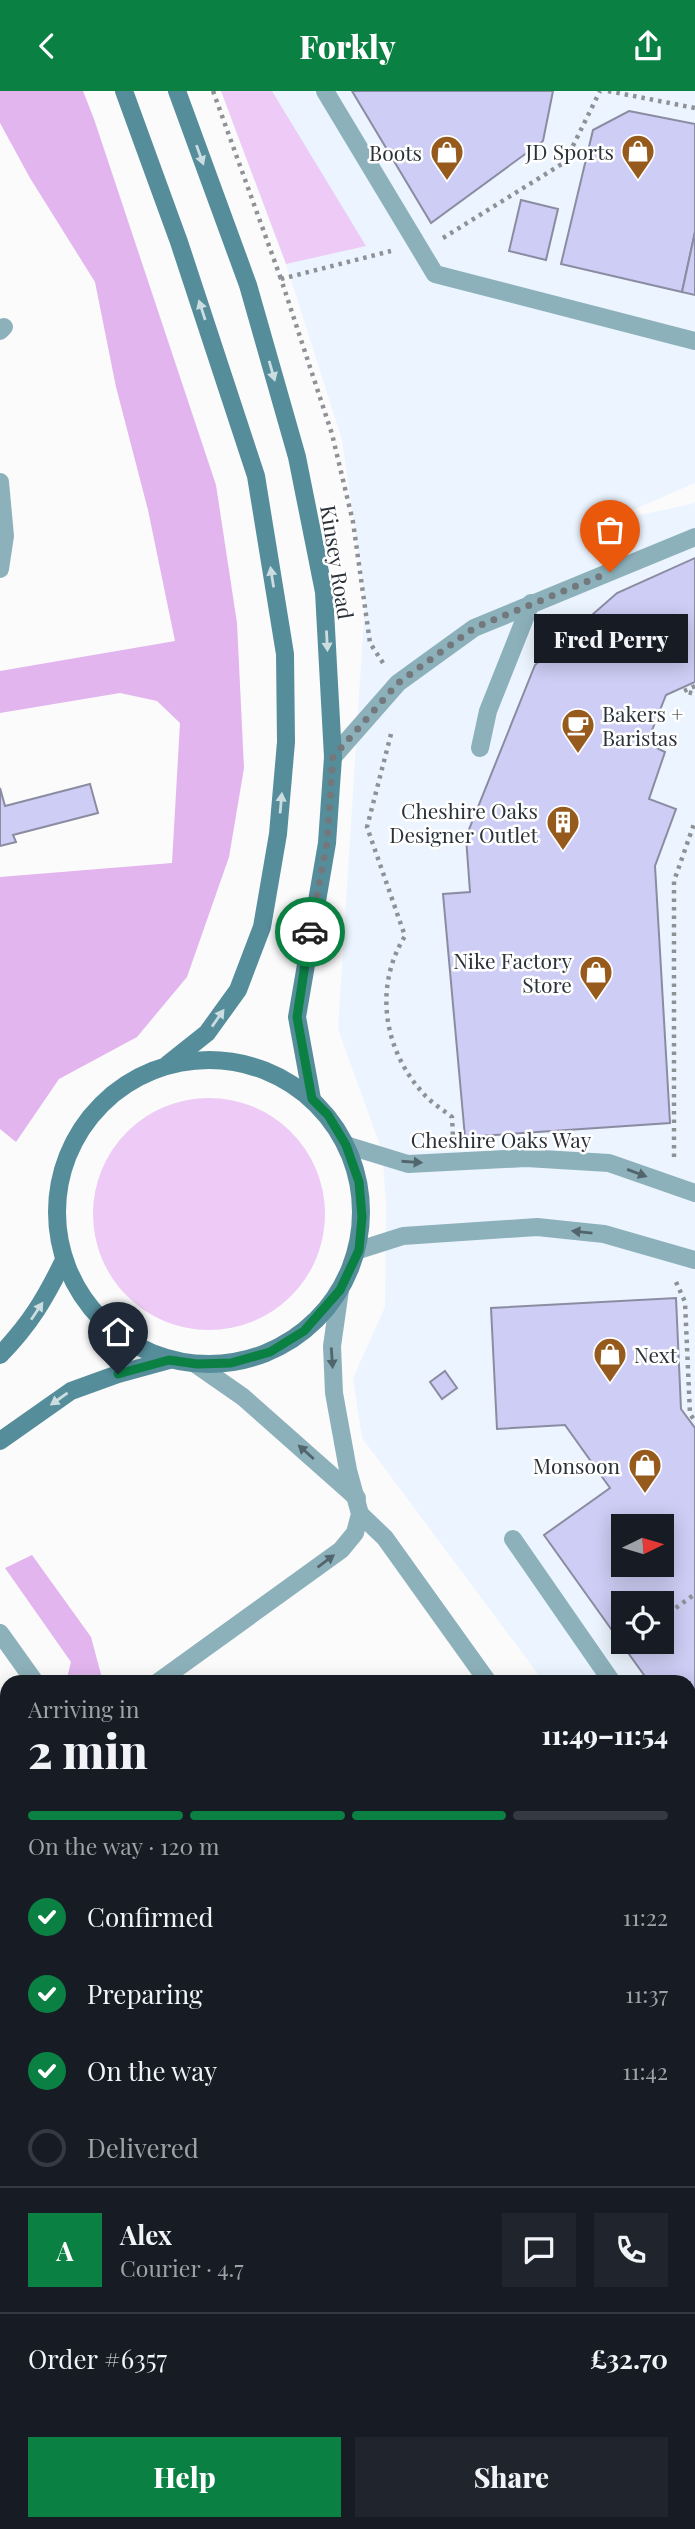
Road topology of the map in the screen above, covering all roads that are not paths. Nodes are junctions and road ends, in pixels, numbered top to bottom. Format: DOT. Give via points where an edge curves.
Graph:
graph roads {
  1 [pos="124,91"];
  2 [pos="177,91"];
  3 [pos="325,91"];
  4 [pos="695,341"];
  5 [pos="0,482"];
  6 [pos="3,536"];
  7 [pos="695,537"];
  8 [pos="0,569"];
  9 [pos="531,603"];
  10 [pos="480,748"];
  11 [pos="333,757"];
  12 [pos="168,1064"];
  13 [pos="312,1099"];
  14 [pos="346,1145"];
  15 [pos="695,1193"];
  16 [pos="359,1250"];
  17 [pos="689,1258"];
  18 [pos="64,1260"];
  19 [pos="340,1290"];
  20 [pos="0,1355"];
  21 [pos="169,1360"];
  22 [pos="197,1364"];
  23 [pos="0,1440"];
  24 [pos="359,1506"];
  25 [pos="513,1539"];
  26 [pos="0,1633"];
  27 [pos="30,1675"];
  28 [pos="168,1675"];
  29 [pos="483,1675"];
  30 [pos="607,1675"];
  12 -- 1 [label="main road, one-way" via="207,1033 238,990 262,927 278,834 285,755 285,654 256,476"];
  2 -- 11 [label="main road, Kinsey Road, one-way" via="248,285 297,457 324,591"];
  3 -- 4 [label="street" via="435,274"];
  5 -- 6 [label="street"];
  6 -- 8 [label="street"];
  7 -- 9 [label="street"];
  9 -- 10 [label="street" via="488,711"];
  9 -- 11 [label="street" via="474,628 398,683"];
  11 -- 13 [label="main road, Kinsey Road" via="327,843 297,1017"];
  12 -- 13 [label="main road" via="211,1058 254,1065 280,1076"];
  12 -- 18 [label="main road" via="122,1085 85,1120 63,1164 56,1213"];
  13 -- 14 [label="main road"];
  14 -- 15 [label="street, Cheshire Oaks Way, one-way" via="408,1164 526,1158 609,1163"];
  14 -- 16 [label="main road" via="359,1182"];
  17 -- 16 [label="street, one-way" via="604,1234 537,1227 404,1236"];
  16 -- 19 [label="main road"];
  20 -- 18 [label="main road, one-way" via="31,1320"];
  18 -- 21 [label="main road" via="80,1295 104,1324 135,1346"];
  19 -- 22 [label="main road" via="304,1331 270,1352 231,1363"];
  19 -- 24 [label="street, one-way" via="331,1346 334,1393"];
  21 -- 22 [label="main road"];
  21 -- 23 [label="main road, one-way" via="71,1391"];
  24 -- 22 [label="street, one-way" via="243,1397"];
  28 -- 24 [label="street, one-way" via="341,1550 355,1533"];
  24 -- 29 [label="street"];
  25 -- 30 [label="street"];
  26 -- 27 [label="street"];
}
